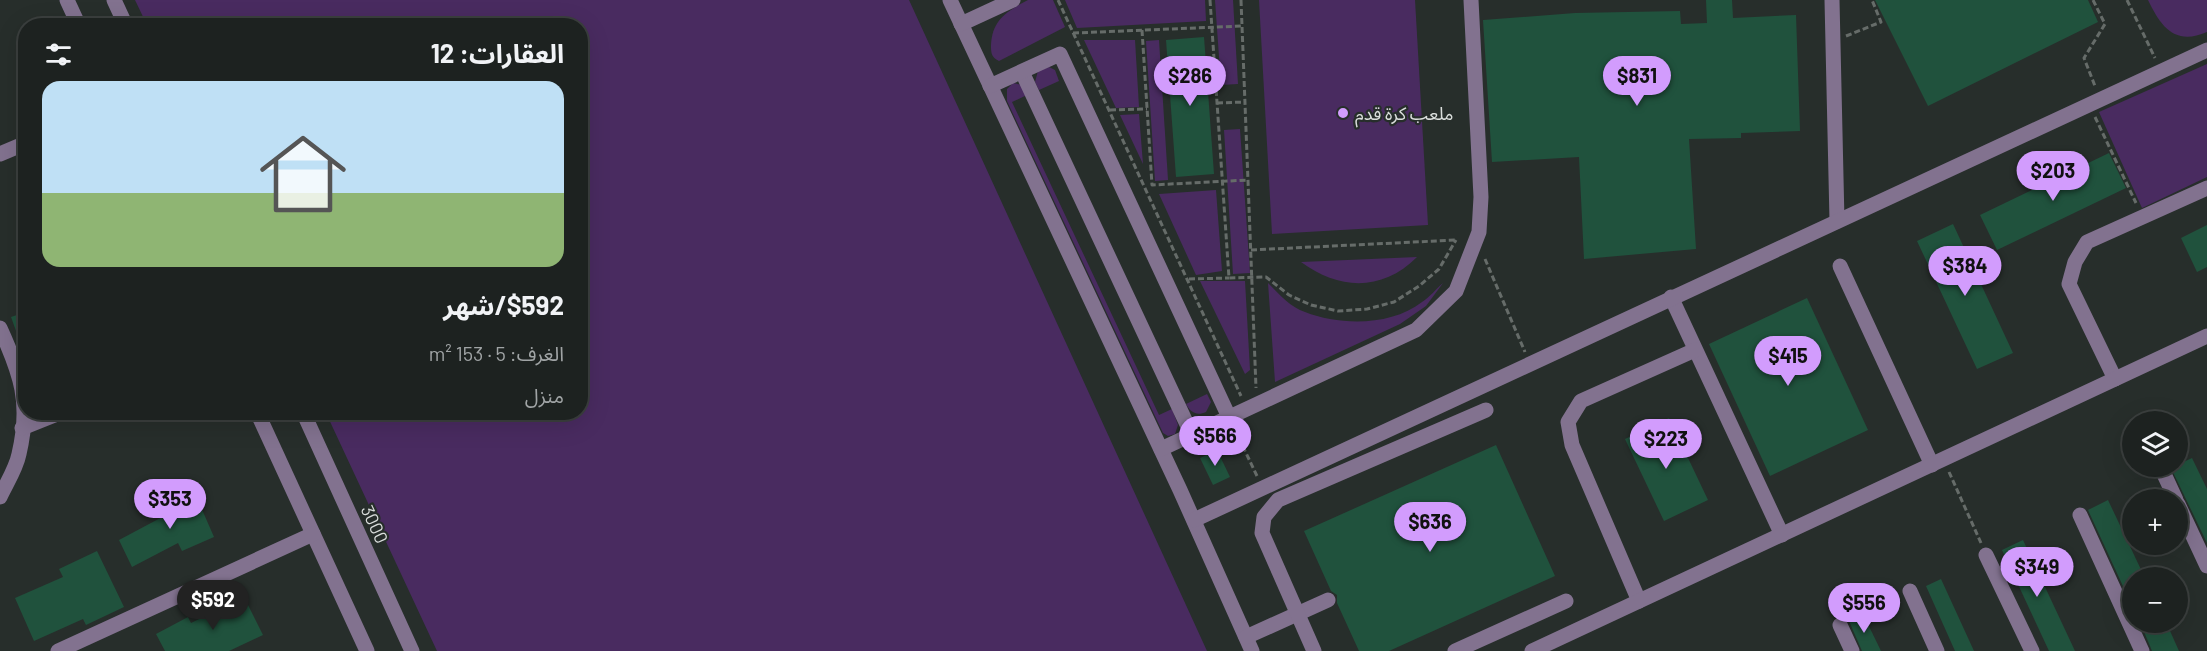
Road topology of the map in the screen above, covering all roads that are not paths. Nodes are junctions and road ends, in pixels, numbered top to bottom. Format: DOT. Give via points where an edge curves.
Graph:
graph roads {
  1 [pos="67,0"];
  2 [pos="114,0"];
  3 [pos="950,0"];
  4 [pos="1013,0"];
  5 [pos="1472,0"];
  6 [pos="1832,0"];
  7 [pos="75,18"];
  8 [pos="122,18"];
  9 [pos="961,24"];
  10 [pos="2207,50"];
  11 [pos="1022,72"];
  12 [pos="990,86"];
  13 [pos="18,146"];
  14 [pos="0,154"];
  15 [pos="2207,188"];
  16 [pos="1837,221"];
  17 [pos="1840,266"];
  18 [pos="1671,297"];
  19 [pos="0,328"];
  20 [pos="2207,336"];
  21 [pos="1695,350"];
  22 [pos="18,368"];
  23 [pos="2115,379"];
  24 [pos="1486,410"];
  25 [pos="1229,417"];
  26 [pos="23,420"];
  27 [pos="42,420"];
  28 [pos="261,420"];
  29 [pos="307,420"];
  30 [pos="22,428"];
  31 [pos="1192,435"];
  32 [pos="1161,449"];
  33 [pos="1938,462"];
  34 [pos="0,497"];
  35 [pos="2080,515"];
  36 [pos="1194,520"];
  37 [pos="2188,525"];
  38 [pos="313,534"];
  39 [pos="1782,535"];
  40 [pos="1986,555"];
  41 [pos="2207,566"];
  42 [pos="1910,591"];
  43 [pos="1328,600"];
  44 [pos="1639,601"];
  45 [pos="1566,602"];
  46 [pos="1297,614"];
  47 [pos="1840,625"];
  48 [pos="1249,644"];
  49 [pos="58,651"];
  50 [pos="367,651"];
  51 [pos="412,651"];
  52 [pos="1314,651"];
  53 [pos="1455,651"];
  54 [pos="1532,651"];
  55 [pos="1852,651"];
  56 [pos="1937,651"];
  57 [pos="2032,651"];
  58 [pos="2142,651"];
  1 -- 7 [label="street"];
  2 -- 8 [label="street"];
  3 -- 9 [label="street"];
  4 -- 9 [label="street"];
  5 -- 25 [label="street" via="1481,197 1477,239 1456,291 1416,330"];
  6 -- 16 [label="street"];
  9 -- 12 [label="street"];
  10 -- 16 [label="street"];
  11 -- 12 [label="street"];
  11 -- 25 [label="street" via="1060,54"];
  11 -- 31 [label="street"];
  12 -- 32 [label="street"];
  13 -- 14 [label="street"];
  15 -- 23 [label="street" via="2087,242 2075,262 2069,284"];
  16 -- 18 [label="street"];
  17 -- 33 [label="street"];
  18 -- 21 [label="street"];
  18 -- 36 [label="street"];
  19 -- 22 [label="street"];
  20 -- 23 [label="street"];
  21 -- 39 [label="street"];
  21 -- 44 [label="street" via="1581,401 1568,422 1572,445"];
  23 -- 33 [label="street"];
  24 -- 46 [label="street" via="1278,500 1264,517 1262,533"];
  25 -- 31 [label="street"];
  26 -- 30 [label="street"];
  27 -- 30 [label="street"];
  28 -- 38 [label="street"];
  29 -- 51 [label="street, 3000"];
  30 -- 34 [label="street" via="19,456"];
  31 -- 32 [label="street"];
  32 -- 36 [label="street"];
  33 -- 39 [label="street"];
  35 -- 58 [label="street"];
  36 -- 48 [label="street"];
  37 -- 41 [label="street"];
  38 -- 49 [label="street"];
  38 -- 50 [label="street"];
  39 -- 44 [label="street"];
  40 -- 57 [label="street"];
  42 -- 56 [label="street"];
  43 -- 46 [label="street"];
  44 -- 54 [label="street"];
  45 -- 53 [label="street"];
  46 -- 48 [label="street"];
  46 -- 52 [label="street"];
  47 -- 55 [label="street"];
}
